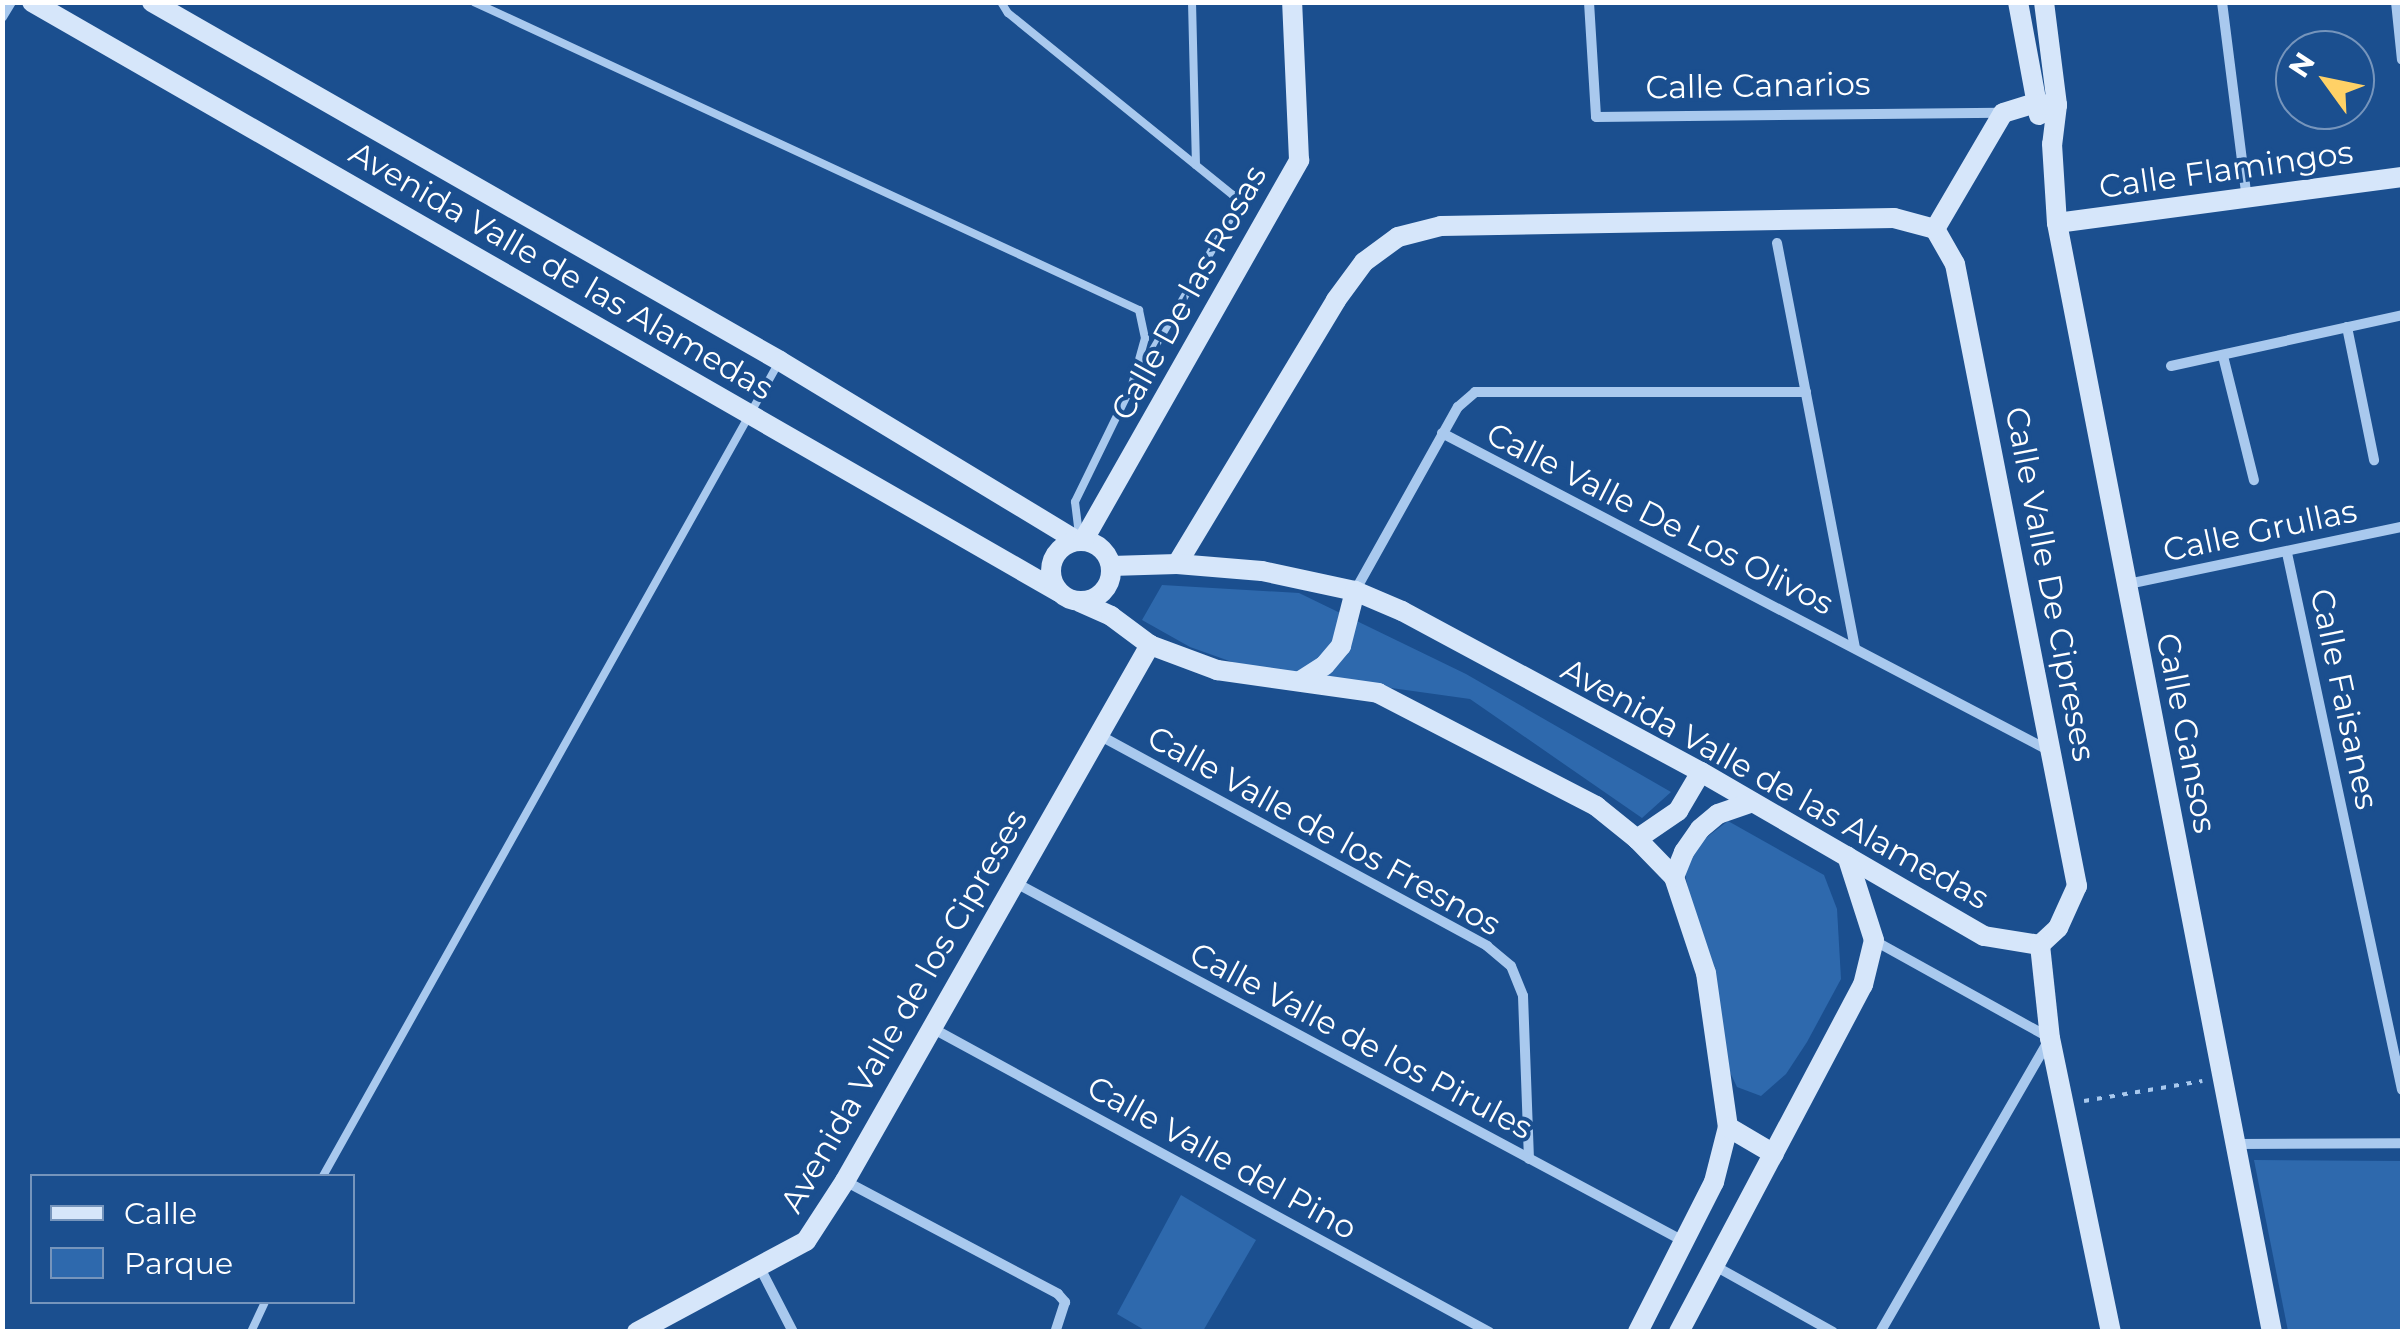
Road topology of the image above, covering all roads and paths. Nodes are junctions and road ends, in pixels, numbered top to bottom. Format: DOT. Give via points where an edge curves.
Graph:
graph roads {
  1 [pos="11,2"];
  2 [pos="32,2"];
  3 [pos="152,2"];
  4 [pos="474,2"];
  5 [pos="1001,2"];
  6 [pos="1192,2"];
  7 [pos="1292,2"];
  8 [pos="1589,2"];
  9 [pos="2018,2"];
  10 [pos="2044,2"];
  11 [pos="2222,2"];
  12 [pos="2396,2"];
  13 [pos="2,17"];
  14 [pos="2402,60"];
  15 [pos="2033,104"];
  16 [pos="2057,105"];
  17 [pos="2003,114"];
  18 [pos="2052,144"];
  19 [pos="1196,165"];
  20 [pos="2402,177"];
  21 [pos="2247,199"];
  22 [pos="2057,223"];
  23 [pos="1935,229"];
  24 [pos="1778,243"];
  25 [pos="2402,315"];
  26 [pos="2347,327"];
  27 [pos="2223,356"];
  28 [pos="780,361"];
  29 [pos="2172,366"];
  30 [pos="1132,386"];
  31 [pos="1806,392"];
  32 [pos="750,414"];
  33 [pos="1442,434"];
  34 [pos="2374,460"];
  35 [pos="2254,480"];
  36 [pos="2402,527"];
  37 [pos="1080,541"];
  38 [pos="2287,553"];
  39 [pos="1177,564"];
  40 [pos="1111,566"];
  41 [pos="2126,584"];
  42 [pos="1356,591"];
  43 [pos="1059,592"];
  44 [pos="1080,602"];
  45 [pos="1150,644"];
  46 [pos="1854,648"];
  47 [pos="1302,680"];
  48 [pos="1098,735"];
  49 [pos="2054,754"];
  50 [pos="1701,772"];
  51 [pos="1752,802"];
  52 [pos="1637,838"];
  53 [pos="1848,856"];
  54 [pos="1674,877"];
  55 [pos="1013,882"];
  56 [pos="1874,940"];
  57 [pos="2040,944"];
  58 [pos="931,1028"];
  59 [pos="2050,1038"];
  60 [pos="2224,1078"];
  61 [pos="2402,1090"];
  62 [pos="2064,1105"];
  63 [pos="1728,1127"];
  64 [pos="2237,1144"];
  65 [pos="2402,1144"];
  66 [pos="1774,1154"];
  67 [pos="1529,1159"];
  68 [pos="325,1174"];
  69 [pos="846,1180"];
  70 [pos="1686,1243"];
  71 [pos="759,1266"];
  72 [pos="1714,1266"];
  73 [pos="264,1304"];
  74 [pos="250,1332"];
  75 [pos="637,1332"];
  76 [pos="793,1332"];
  77 [pos="1054,1332"];
  78 [pos="1489,1332"];
  79 [pos="1638,1332"];
  80 [pos="1679,1332"];
  81 [pos="1833,1332"];
  82 [pos="1880,1332"];
  83 [pos="2111,1332"];
  84 [pos="2272,1332"];
  1 -- 13 [label="street"];
  2 -- 32 [label="street, Avenida Valle de las Alamedas"];
  3 -- 28 [label="street, Avenida Valle de las Alamedas"];
  4 -- 30 [label="lane" via="1139,310 1145,338"];
  5 -- 19 [label="lane"];
  6 -- 19 [label="lane"];
  7 -- 37 [label="street, Calle De las Rosas" via="1299,160"];
  8 -- 17 [label="street, Calle Canarios" via="1596,117"];
  9 -- 15 [label="street"];
  10 -- 16 [label="street"];
  11 -- 21 [label="street"];
  12 -- 14 [label="street"];
  15 -- 16 [label="street"];
  15 -- 17 [label="street, Calle Canarios"];
  15 -- 18 [label="street"];
  16 -- 18 [label="street"];
  17 -- 23 [label="street"];
  18 -- 22 [label="street, Calle Gansos"];
  19 -- 30 [label="lane" via="1233,194 1238,206"];
  20 -- 21 [label="street, Calle Flamingos"];
  21 -- 22 [label="street, Calle Flamingos"];
  22 -- 41 [label="street, Calle Gansos"];
  23 -- 39 [label="street" via="1894,218 1442,226 1398,238 1364,262 1336,300"];
  23 -- 49 [label="street, Calle Valle De Cipreses" via="1955,264"];
  24 -- 31 [label="street, Calle Valle De Los Olivos"];
  25 -- 26 [label="street"];
  26 -- 27 [label="street"];
  26 -- 34 [label="street"];
  27 -- 29 [label="street"];
  27 -- 35 [label="street"];
  28 -- 32 [label="lane"];
  28 -- 37 [label="street, Avenida Valle de las Alamedas"];
  30 -- 37 [label="lane" via="1075,502"];
  31 -- 33 [label="street" via="1475,392"];
  31 -- 46 [label="street, Calle Valle De Los Olivos"];
  32 -- 43 [label="street, Avenida Valle de las Alamedas"];
  32 -- 68 [label="lane"];
  33 -- 42 [label="street"];
  33 -- 46 [label="street, Calle Valle De Los Olivos"];
  36 -- 38 [label="street, Calle Grullas"];
  37 -- 40 [label="street" via="1102,549"];
  37 -- 43 [label="street" via="1055,557 1052,575"];
  38 -- 41 [label="street, Calle Grullas"];
  38 -- 61 [label="street, Calle Faisanes"];
  39 -- 40 [label="street, Avenida Valle de las Alamedas"];
  39 -- 42 [label="street, Avenida Valle de las Alamedas" via="1308,578"];
  40 -- 44 [label="street" via="1104,591"];
  41 -- 60 [label="street, Calle Gansos"];
  42 -- 47 [label="street" via="1341,646"];
  42 -- 50 [label="street, Avenida Valle de las Alamedas"];
  43 -- 44 [label="street"];
  44 -- 45 [label="street"];
  45 -- 47 [label="street" via="1217,670"];
  45 -- 48 [label="street, Avenida Valle de los Cipreses"];
  46 -- 49 [label="street, Calle Valle De Los Olivos"];
  47 -- 52 [label="street" via="1378,692 1596,806"];
  48 -- 55 [label="street, Avenida Valle de los Cipreses"];
  48 -- 67 [label="street, Calle Valle de los Fresnos" via="1487,946 1511,966 1524,996"];
  49 -- 57 [label="street, Calle Valle De Cipreses" via="2078,886 2058,928"];
  50 -- 51 [label="street, Avenida Valle de las Alamedas"];
  50 -- 52 [label="street" via="1678,811"];
  51 -- 53 [label="street, Avenida Valle de las Alamedas"];
  51 -- 54 [label="street" via="1700,828"];
  52 -- 54 [label="street"];
  53 -- 56 [label="street"];
  53 -- 57 [label="street, Avenida Valle de las Alamedas" via="1984,936"];
  54 -- 63 [label="street" via="1706,973"];
  55 -- 58 [label="street, Avenida Valle de los Cipreses"];
  55 -- 67 [label="street, Calle Valle de los Pirules"];
  56 -- 59 [label="street"];
  56 -- 66 [label="street" via="1856,999"];
  57 -- 59 [label="street"];
  58 -- 69 [label="street, Avenida Valle de los Cipreses"];
  58 -- 78 [label="street, Calle Valle del Pino"];
  59 -- 62 [label="street"];
  59 -- 82 [label="street"];
  60 -- 62 [label="path"];
  60 -- 64 [label="street, Calle Gansos"];
  62 -- 83 [label="street"];
  63 -- 66 [label="street"];
  63 -- 70 [label="street" via="1714,1182"];
  64 -- 65 [label="street"];
  64 -- 84 [label="street, Calle Gansos"];
  66 -- 72 [label="street"];
  67 -- 70 [label="street, Calle Valle de los Pirules"];
  69 -- 71 [label="street, Avenida Valle de los Cipreses" via="806,1241"];
  69 -- 77 [label="street" via="1058,1294 1065,1302"];
  70 -- 79 [label="street"];
  71 -- 75 [label="street, Avenida Valle de los Cipreses"];
  71 -- 76 [label="street"];
  72 -- 80 [label="street"];
  72 -- 81 [label="street"];
  73 -- 74 [label="lane"];
}
